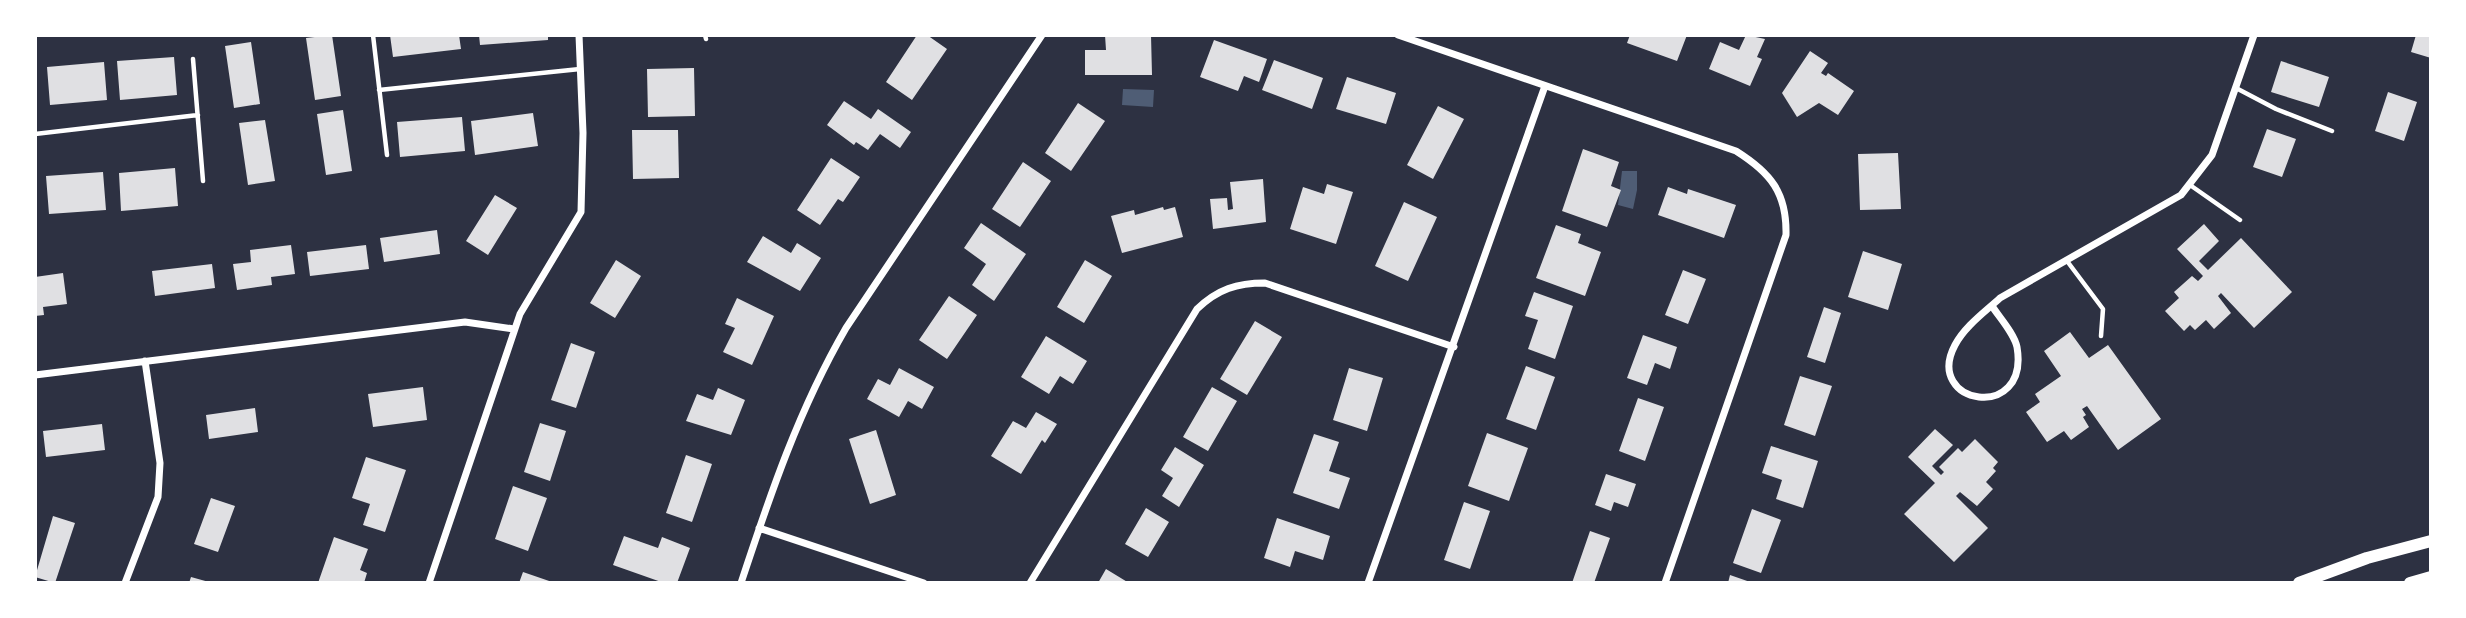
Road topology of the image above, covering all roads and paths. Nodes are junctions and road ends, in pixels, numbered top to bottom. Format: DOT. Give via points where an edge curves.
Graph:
graph roads {
  1 [pos="373,35"];
  2 [pos="579,35"];
  3 [pos="1042,35"];
  4 [pos="1398,35"];
  5 [pos="2254,35"];
  6 [pos="193,59"];
  7 [pos="581,69"];
  8 [pos="1545,86"];
  9 [pos="2236,88"];
  10 [pos="379,90"];
  11 [pos="198,115"];
  12 [pos="2332,131"];
  13 [pos="35,134"];
  14 [pos="387,155"];
  15 [pos="204,181"];
  16 [pos="2190,185"];
  17 [pos="2240,220"];
  18 [pos="2067,261"];
  19 [pos="1992,306"];
  20 [pos="514,329"];
  21 [pos="2101,336"];
  22 [pos="1454,347"];
  23 [pos="145,361"];
  24 [pos="35,375"];
  25 [pos="759,528"];
  26 [pos="2431,541"];
  27 [pos="2431,577"];
  28 [pos="125,583"];
  29 [pos="429,583"];
  30 [pos="741,583"];
  31 [pos="924,583"];
  32 [pos="1030,583"];
  33 [pos="1367,583"];
  34 [pos="1665,583"];
  35 [pos="2299,583"];
  36 [pos="2410,583"];
  1 -- 10 [label="lane"];
  2 -- 7 [label="street"];
  3 -- 25 [label="street" via="821,371 797,422"];
  4 -- 8 [label="street"];
  5 -- 9 [label="street"];
  6 -- 11 [label="lane"];
  7 -- 10 [label="lane"];
  7 -- 20 [label="street" via="581,212"];
  8 -- 22 [label="street"];
  8 -- 34 [label="street" via="1736,151 1763,168 1786,213 1786,235"];
  9 -- 12 [label="lane"];
  9 -- 16 [label="street" via="2212,155"];
  10 -- 14 [label="lane"];
  11 -- 13 [label="lane"];
  11 -- 15 [label="lane"];
  16 -- 17 [label="lane"];
  16 -- 18 [label="street" via="2161,209"];
  18 -- 19 [label="street"];
  18 -- 21 [label="lane" via="2104,309"];
  19 -- 19 [label="street" via="2017,344 2018,366 2008,388 1992,399 1973,398 1961,392 1950,373 1950,358 1963,334"];
  20 -- 23 [label="street" via="465,322"];
  20 -- 29 [label="street"];
  22 -- 32 [label="street" via="1265,284 1245,283 1211,296 1197,309"];
  22 -- 33 [label="street"];
  23 -- 24 [label="street"];
  23 -- 28 [label="street" via="160,463 158,497"];
  25 -- 30 [label="street"];
  25 -- 31 [label="street"];
  26 -- 35 [label="main road"];
  27 -- 36 [label="main road"];
}
